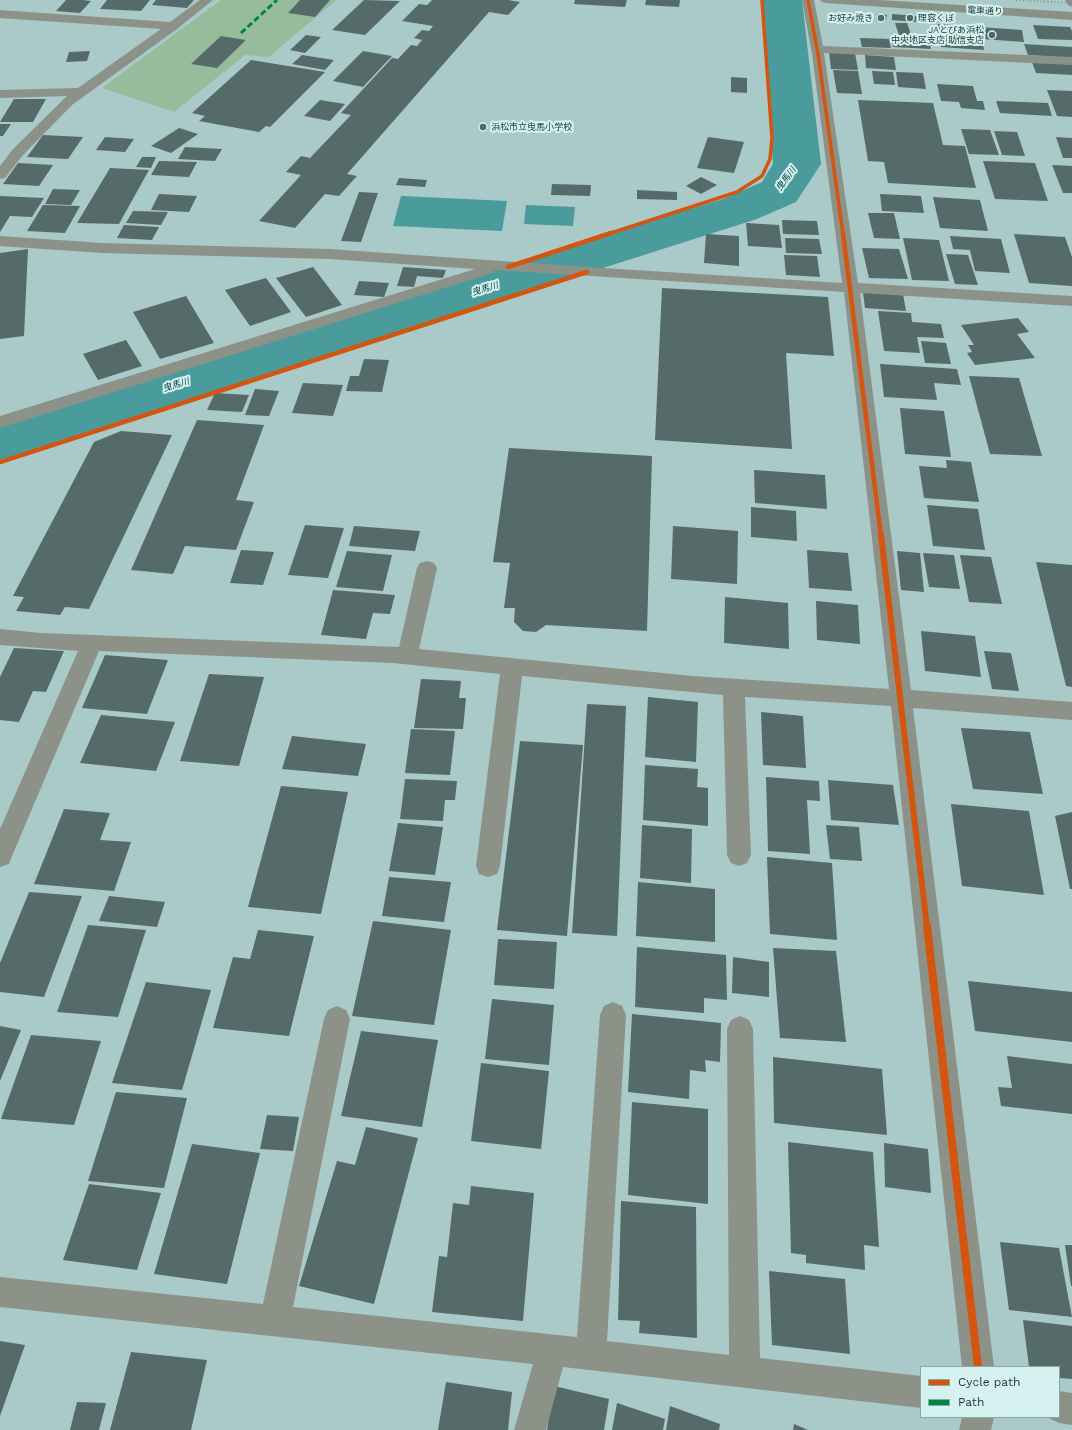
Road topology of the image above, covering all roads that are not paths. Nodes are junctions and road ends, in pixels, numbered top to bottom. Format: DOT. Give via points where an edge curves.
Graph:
graph roads {
  1 [pos="207,0"];
  2 [pos="808,0"];
  3 [pos="826,0"];
  4 [pos="0,14"];
  5 [pos="1072,16"];
  6 [pos="173,26"];
  7 [pos="817,49"];
  8 [pos="1072,61"];
  9 [pos="80,92"];
  10 [pos="0,94"];
  11 [pos="0,175"];
  12 [pos="0,241"];
  13 [pos="504,267"];
  14 [pos="851,288"];
  15 [pos="1072,301"];
  16 [pos="0,422"];
  17 [pos="427,568"];
  18 [pos="0,637"];
  19 [pos="92,643"];
  20 [pos="407,657"];
  21 [pos="512,667"];
  22 [pos="734,688"];
  23 [pos="901,698"];
  24 [pos="1072,711"];
  25 [pos="739,855"];
  26 [pos="0,856"];
  27 [pos="488,866"];
  28 [pos="613,1015"];
  29 [pos="337,1019"];
  30 [pos="740,1030"];
  31 [pos="0,1292"];
  32 [pos="275,1320"];
  33 [pos="552,1350"];
  34 [pos="591,1355"];
  35 [pos="978,1366"];
  36 [pos="745,1372"];
  37 [pos="920,1392"];
  38 [pos="1060,1407"];
  39 [pos="1072,1409"];
  40 [pos="978,1418"];
  41 [pos="530,1430"];
  42 [pos="974,1430"];
  1 -- 6 [label="street"];
  2 -- 7 [label="street"];
  3 -- 5 [label="street, 電車通り"];
  4 -- 6 [label="street"];
  6 -- 9 [label="street"];
  7 -- 8 [label="street"];
  7 -- 14 [label="street"];
  9 -- 10 [label="street"];
  9 -- 11 [label="street" via="18,152"];
  12 -- 13 [label="street" via="102,248 328,254"];
  13 -- 14 [label="street"];
  13 -- 16 [label="street"];
  14 -- 15 [label="street"];
  14 -- 23 [label="street"];
  17 -- 20 [label="street"];
  18 -- 19 [label="street"];
  19 -- 20 [label="street"];
  19 -- 26 [label="street"];
  20 -- 21 [label="street"];
  21 -- 22 [label="street"];
  21 -- 27 [label="street"];
  22 -- 23 [label="street"];
  22 -- 25 [label="street"];
  23 -- 24 [label="street"];
  23 -- 35 [label="street"];
  28 -- 34 [label="street"];
  29 -- 32 [label="street"];
  30 -- 36 [label="street"];
  31 -- 32 [label="street"];
  32 -- 33 [label="street"];
  33 -- 34 [label="street"];
  33 -- 41 [label="street"];
  34 -- 36 [label="street"];
  36 -- 37 [label="street"];
  38 -- 39 [label="street"];
  40 -- 42 [label="street"];
}
